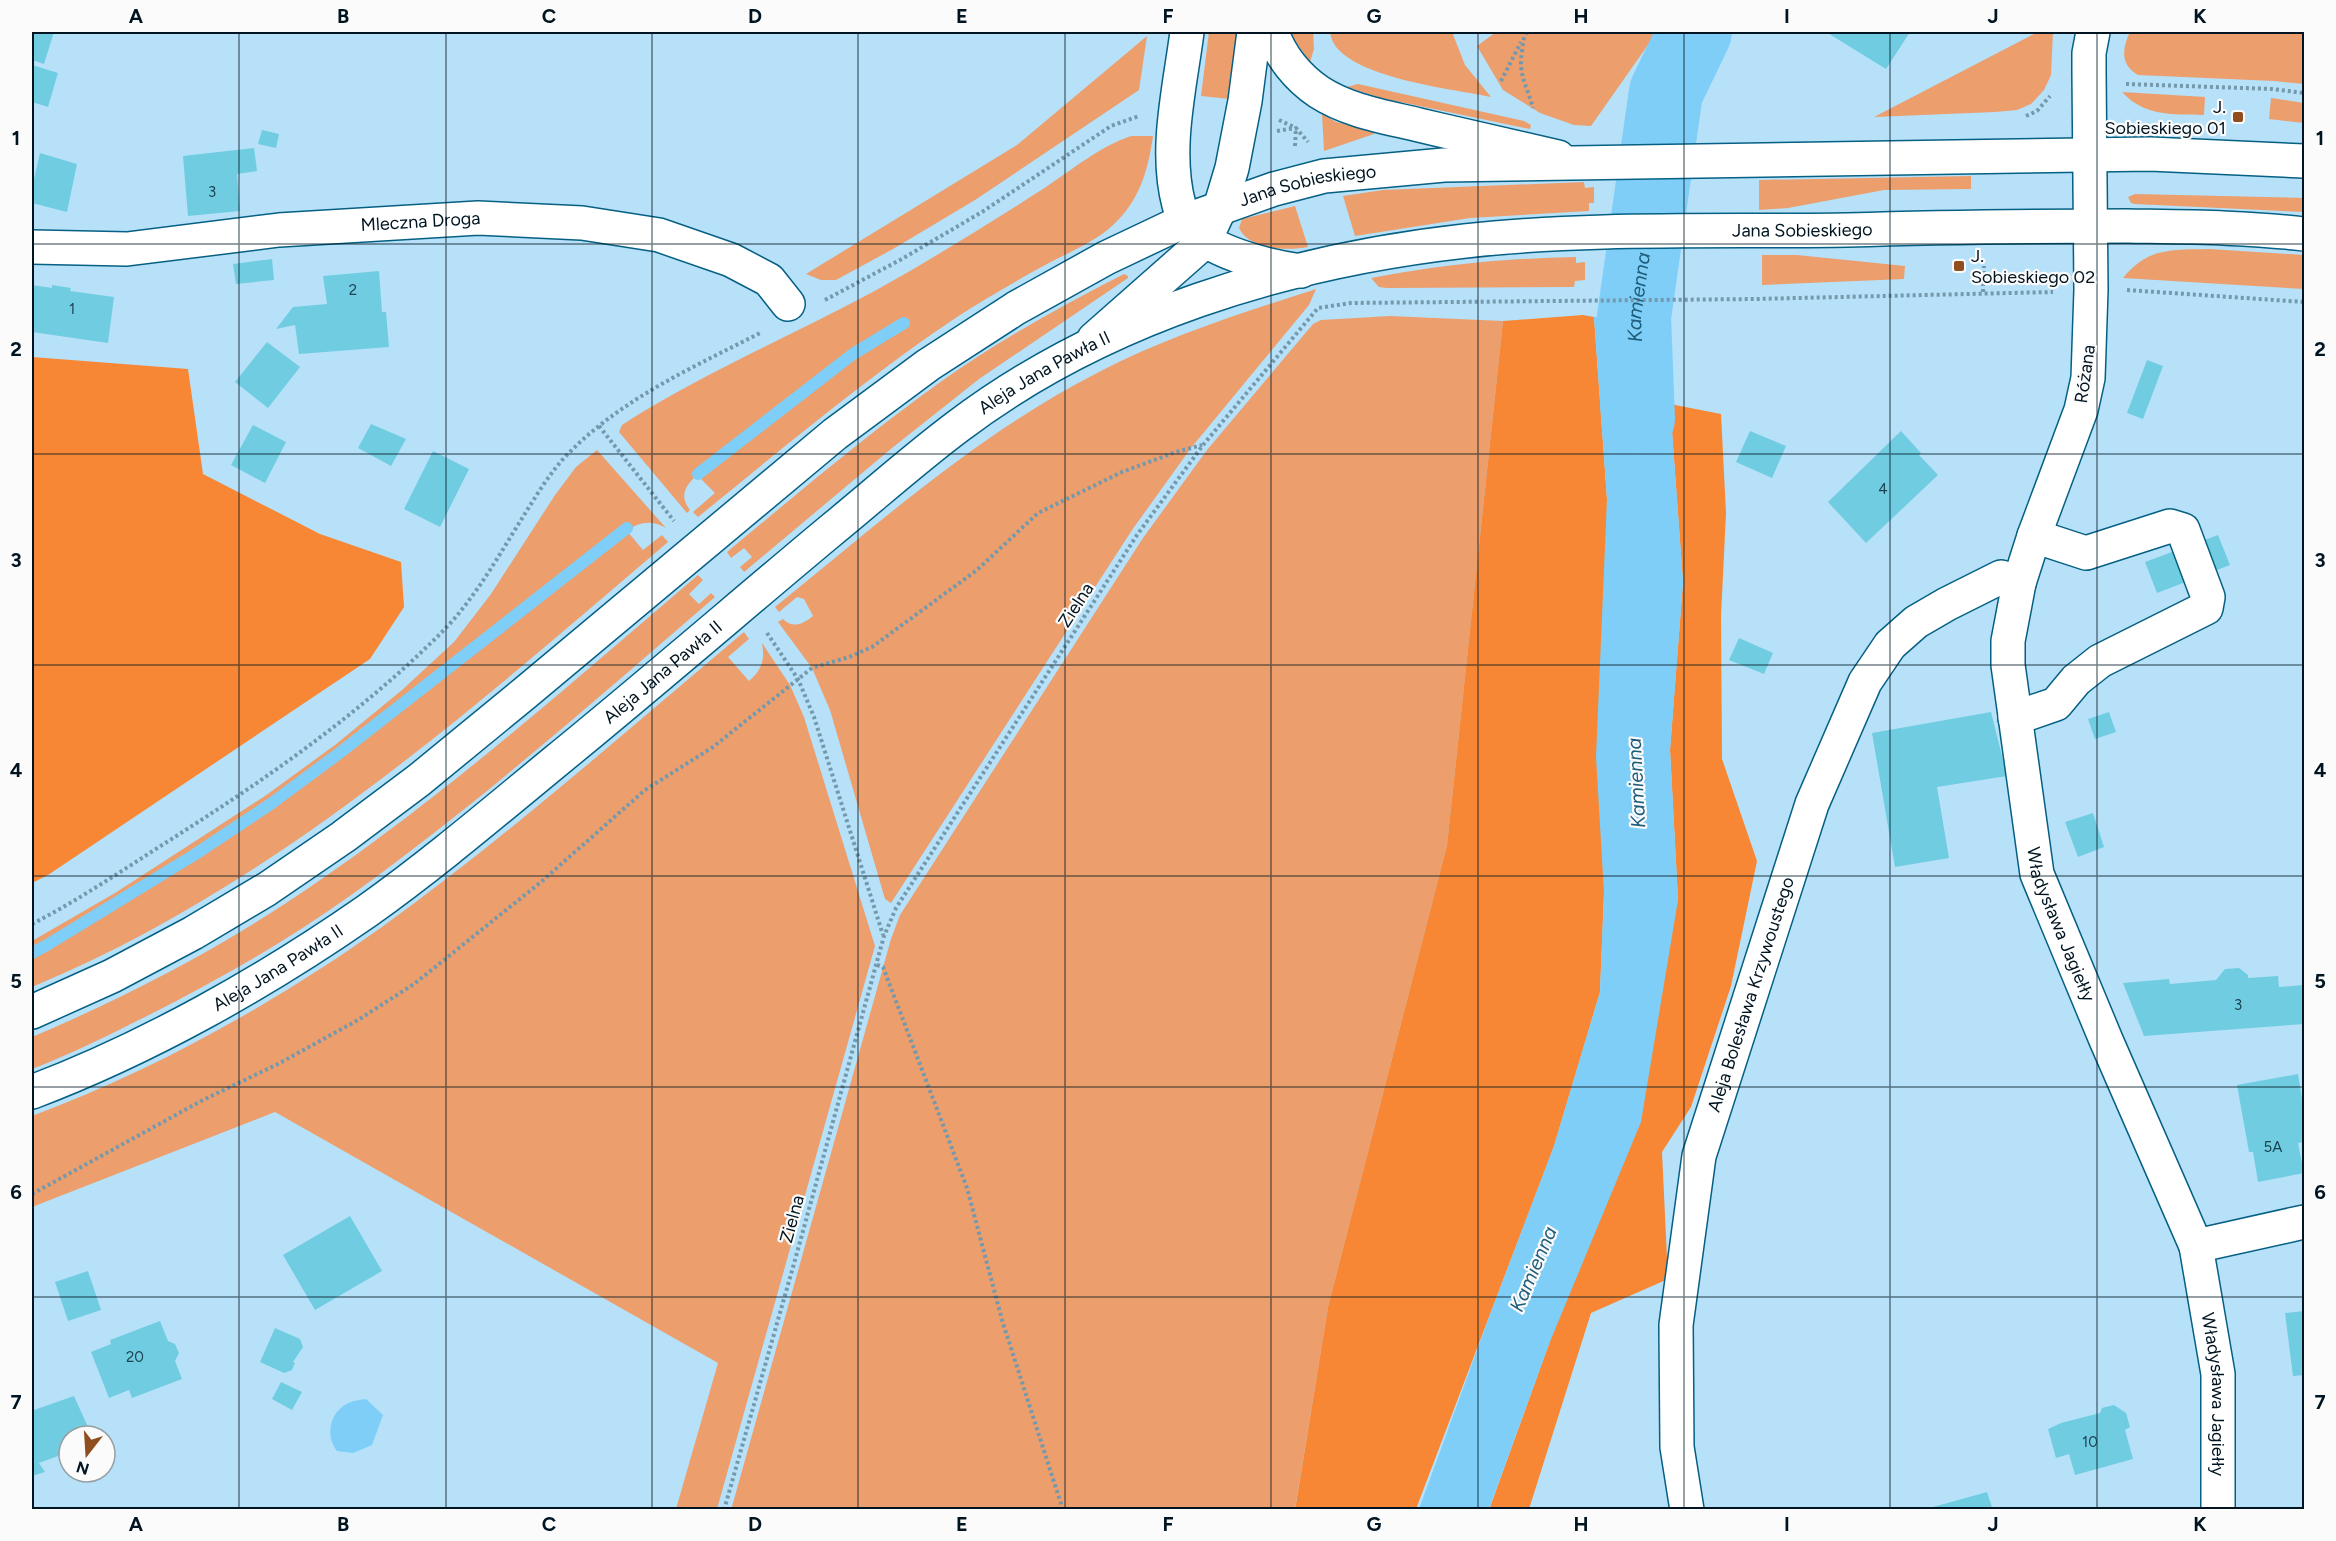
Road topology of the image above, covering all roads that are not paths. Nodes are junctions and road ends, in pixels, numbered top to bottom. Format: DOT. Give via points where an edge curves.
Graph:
graph roads {
  1 [pos="1187,32"];
  2 [pos="1254,32"];
  3 [pos="1272,32"];
  4 [pos="2093,32"];
  5 [pos="2091,155"];
  6 [pos="1586,161"];
  7 [pos="2304,161"];
  8 [pos="1220,208"];
  9 [pos="2091,226"];
  10 [pos="1194,231"];
  11 [pos="2304,234"];
  12 [pos="32,247"];
  13 [pos="1301,271"];
  14 [pos="788,304"];
  15 [pos="1086,346"];
  16 [pos="2034,536"];
  17 [pos="2019,583"];
  18 [pos="2015,718"];
  19 [pos="32,1012"];
  20 [pos="32,1092"];
  21 [pos="2304,1222"];
  22 [pos="2196,1246"];
  23 [pos="1687,1509"];
  24 [pos="2218,1509"];
  1 -- 10 [label="main road" via="1173,157 1175,189"];
  2 -- 8 [label="main road, Jana Sobieskiego" via="1238,140"];
  3 -- 6 [label="main road, Jana Sobieskiego" via="1277,47 1298,74 1335,100 1377,115"];
  4 -- 5 [label="main road, Różana" via="2089,53"];
  5 -- 6 [label="main road, Jana Sobieskiego"];
  5 -- 7 [label="main road, Jana Sobieskiego"];
  5 -- 9 [label="main road, Różana"];
  6 -- 8 [label="main road, Jana Sobieskiego" via="1347,172 1301,181"];
  8 -- 10 [label="main road"];
  9 -- 11 [label="main road, Jana Sobieskiego" via="2210,227"];
  9 -- 13 [label="main road, Jana Sobieskiego" via="1589,234 1471,240 1399,250"];
  9 -- 16 [label="main road, Różana" via="2088,378 2081,410"];
  10 -- 13 [label="main road" via="1256,263"];
  10 -- 15 [label="main road"];
  10 -- 19 [label="main road" via="1106,258 972,335 835,434 419,780 343,837 193,933"];
  12 -- 14 [label="main road, Mleczna Droga" via="126,249 279,230 478,218 582,223 659,235 731,260 769,280"];
  13 -- 15 [label="main road, Aleja Jana Pawła II" via="1157,314"];
  15 -- 20 [label="main road, Aleja Jana Pawła II" via="958,426 482,822 366,911 206,1010"];
  16 -- 17 [label="main road, Różana"];
  16 -- 18 [label="main road" via="2086,553 2170,526 2183,530 2208,597 2206,609 2100,662 2076,680 2055,704"];
  17 -- 18 [label="main road, Władysława Jagiełły" via="2008,641"];
  17 -- 23 [label="main road, Aleja Bolesława Krzywoustego" via="2001,577 1916,622 1890,645 1865,682 1812,804 1700,1156 1676,1325 1677,1447"];
  18 -- 22 [label="main road, Władysława Jagiełły" via="2037,874"];
  21 -- 22 [label="main road"];
  22 -- 24 [label="main road, Władysława Jagiełły" via="2218,1374"];
}
